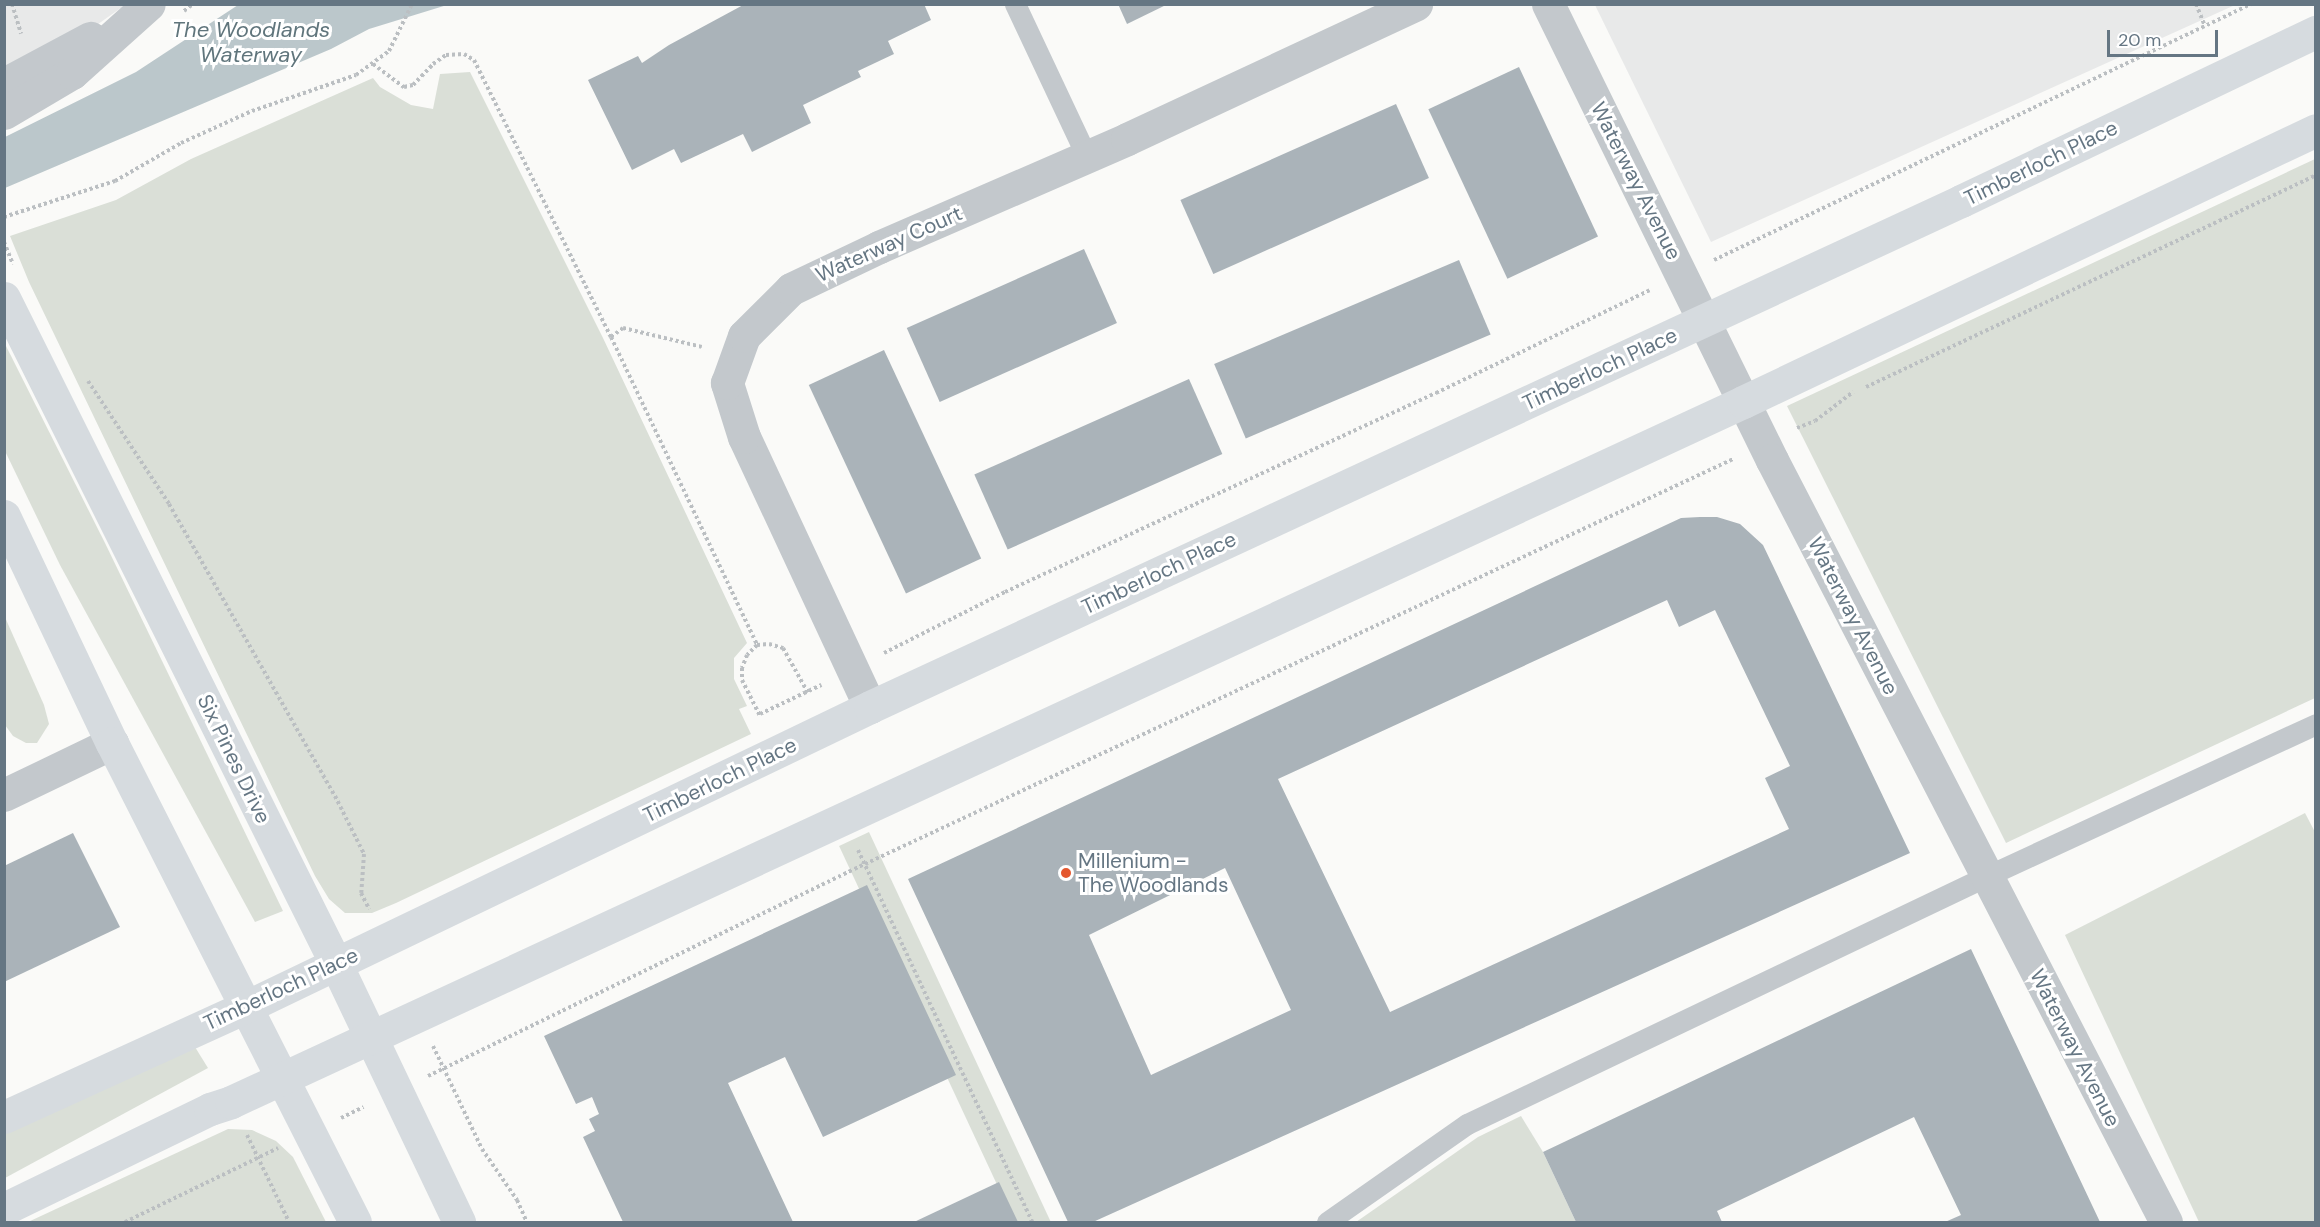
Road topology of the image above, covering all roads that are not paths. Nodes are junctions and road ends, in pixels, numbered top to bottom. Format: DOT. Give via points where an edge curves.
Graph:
graph roads {
  1 [pos="1015,4"];
  2 [pos="1416,4"];
  3 [pos="1548,4"];
  4 [pos="147,6"];
  5 [pos="2316,32"];
  6 [pos="4,84"];
  7 [pos="4,113"];
  8 [pos="2316,130"];
  9 [pos="1087,157"];
  10 [pos="10,284"];
  11 [pos="1705,320"];
  12 [pos="1743,402"];
  13 [pos="4,516"];
  14 [pos="870,707"];
  15 [pos="2316,724"];
  16 [pos="112,742"];
  17 [pos="4,795"];
  18 [pos="1987,876"];
  19 [pos="336,964"];
  20 [pos="248,1006"];
  21 [pos="370,1036"];
  22 [pos="282,1078"];
  23 [pos="4,1117"];
  24 [pos="4,1209"];
  25 [pos="355,1222"];
  26 [pos="459,1222"];
  27 [pos="1327,1222"];
  28 [pos="2166,1222"];
  1 -- 9 [label="lane"];
  2 -- 9 [label="street, Waterway Court"];
  3 -- 11 [label="street, Waterway Avenue"];
  4 -- 6 [label="street"];
  4 -- 7 [label="street" via="72,73"];
  5 -- 11 [label="street, Timberloch Place"];
  8 -- 12 [label="street"];
  9 -- 14 [label="street, Waterway Court" via="790,289 744,336 727,383 744,437"];
  10 -- 19 [label="street, Six Pines Drive"];
  11 -- 12 [label="street, Waterway Avenue"];
  11 -- 14 [label="street, Timberloch Place"];
  12 -- 18 [label="street, Waterway Avenue"];
  12 -- 21 [label="street"];
  13 -- 16 [label="street"];
  14 -- 19 [label="street, Timberloch Place"];
  15 -- 18 [label="lane"];
  16 -- 17 [label="street"];
  16 -- 20 [label="street"];
  18 -- 27 [label="lane" via="1467,1124"];
  18 -- 28 [label="street, Waterway Avenue"];
  19 -- 20 [label="street, Timberloch Place"];
  19 -- 21 [label="street, Six Pines Drive"];
  20 -- 22 [label="street"];
  20 -- 23 [label="street, Timberloch Place"];
  21 -- 22 [label="street"];
  21 -- 26 [label="street, Six Pines Drive"];
  22 -- 24 [label="street"];
  22 -- 25 [label="street"];
}
